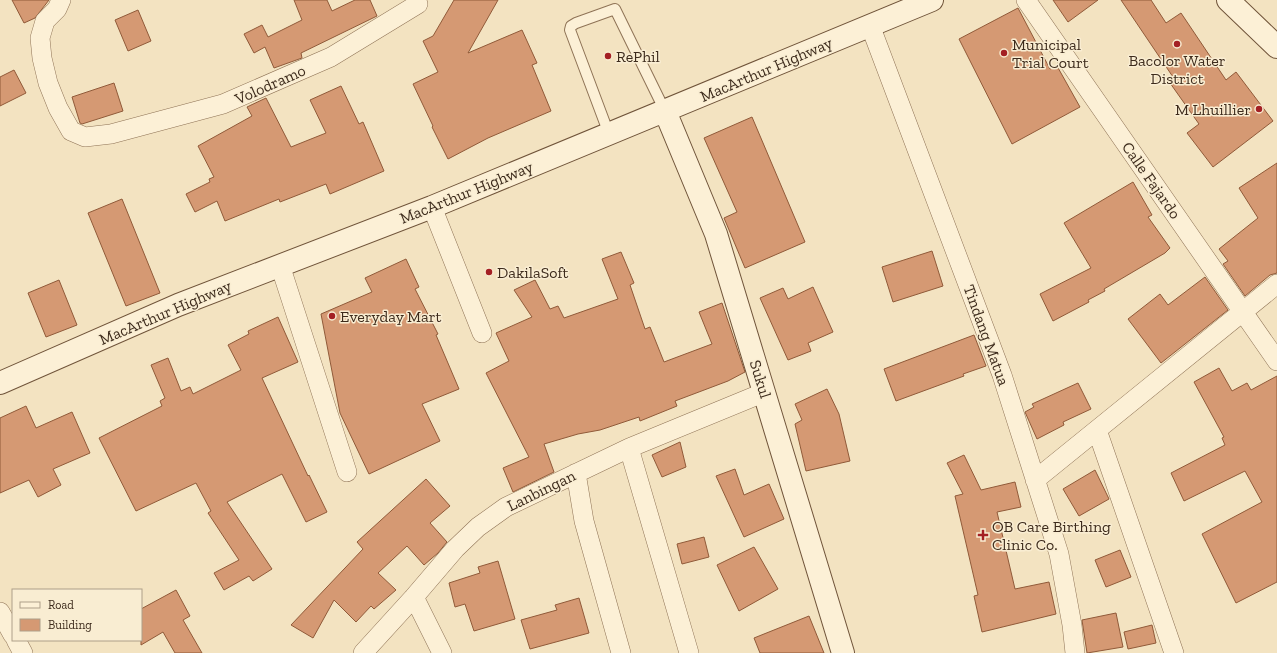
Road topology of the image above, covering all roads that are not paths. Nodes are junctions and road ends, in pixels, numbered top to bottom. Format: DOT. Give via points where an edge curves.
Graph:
graph roads {
  1 [pos="61,0"];
  2 [pos="932,0"];
  3 [pos="1026,0"];
  4 [pos="1228,0"];
  5 [pos="418,1"];
  6 [pos="870,26"];
  7 [pos="1277,47"];
  8 [pos="665,111"];
  9 [pos="609,134"];
  10 [pos="432,207"];
  11 [pos="280,265"];
  12 [pos="1277,284"];
  13 [pos="1244,313"];
  14 [pos="482,332"];
  15 [pos="1277,361"];
  16 [pos="0,383"];
  17 [pos="765,392"];
  18 [pos="1097,430"];
  19 [pos="629,448"];
  20 [pos="347,472"];
  21 [pos="576,473"];
  22 [pos="1035,480"];
  23 [pos="414,597"];
  24 [pos="0,612"];
  25 [pos="12,633"];
  26 [pos="17,641"];
  27 [pos="24,653"];
  28 [pos="363,653"];
  29 [pos="442,653"];
  30 [pos="621,653"];
  31 [pos="689,653"];
  32 [pos="843,653"];
  33 [pos="1075,653"];
  34 [pos="1174,653"];
  1 -- 5 [label="street, Volodramo" via="57,9 45,21 40,38 42,58 58,108 71,131 86,137 111,134 223,104 330,57"];
  2 -- 6 [label="main road, MacArthur Highway"];
  3 -- 13 [label="street, Calle Fajardo"];
  4 -- 7 [label="main road"];
  6 -- 8 [label="main road, MacArthur Highway"];
  6 -- 22 [label="street, Tindang Matua" via="1002,375"];
  8 -- 9 [label="main road, MacArthur Highway"];
  8 -- 9 [label="lane" via="615,9 576,23 570,30"];
  8 -- 17 [label="main road, Sukul" via="716,234"];
  9 -- 10 [label="main road, MacArthur Highway"];
  10 -- 11 [label="main road, MacArthur Highway"];
  10 -- 14 [label="street"];
  11 -- 16 [label="main road, MacArthur Highway" via="178,304"];
  11 -- 20 [label="street"];
  12 -- 13 [label="street"];
  13 -- 15 [label="street, Calle Fajardo"];
  13 -- 18 [label="street"];
  17 -- 19 [label="street, Lanbingan"];
  17 -- 32 [label="main road, Sukul"];
  18 -- 22 [label="street"];
  18 -- 34 [label="street"];
  19 -- 21 [label="street, Lanbingan"];
  19 -- 31 [label="street"];
  21 -- 23 [label="street, Lanbingan" via="506,507 478,526"];
  21 -- 30 [label="street" via="584,521"];
  22 -- 33 [label="street, Tindang Matua" via="1059,554"];
  23 -- 28 [label="street, Lanbingan"];
  23 -- 29 [label="street"];
  24 -- 25 [label="street"];
  26 -- 27 [label="street"];
}
